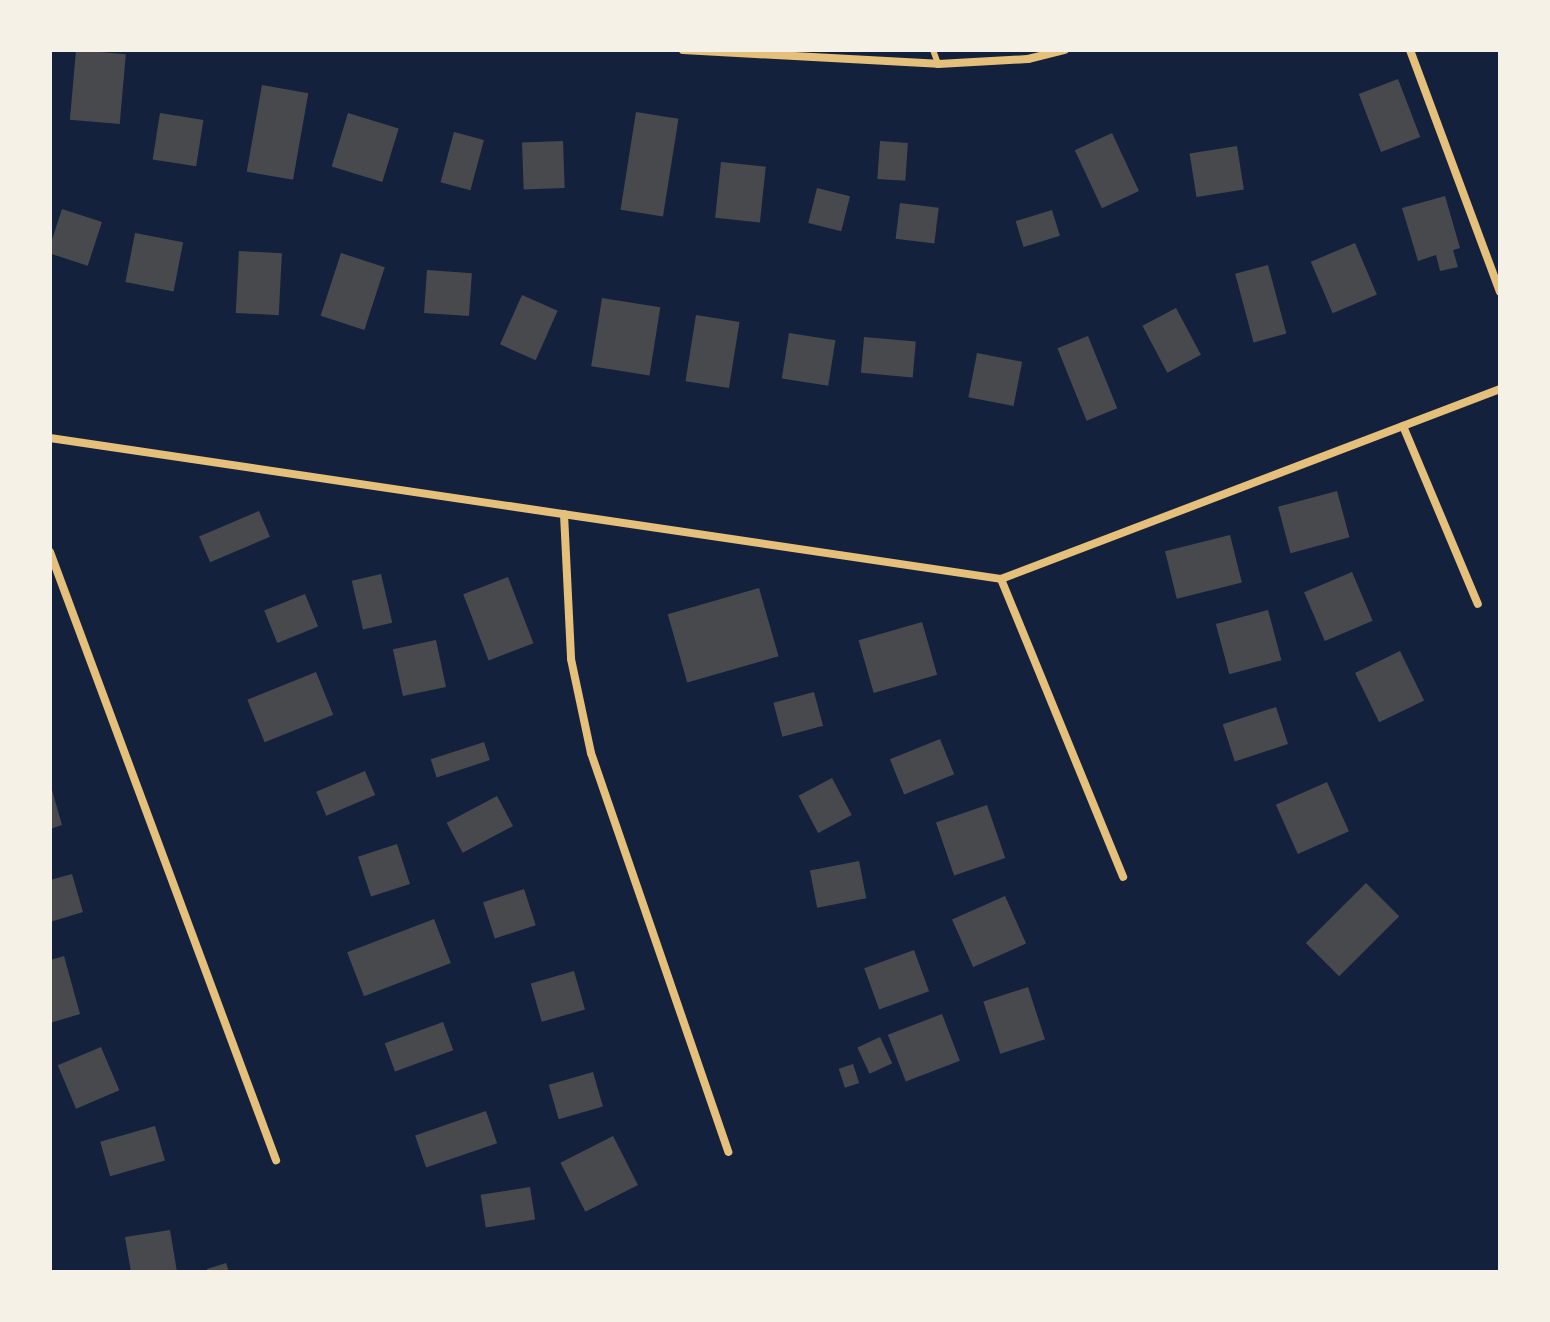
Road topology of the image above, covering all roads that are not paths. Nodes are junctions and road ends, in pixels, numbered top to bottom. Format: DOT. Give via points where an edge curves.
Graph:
graph roads {
  1 [pos="683,50"];
  2 [pos="933,50"];
  3 [pos="1065,50"];
  4 [pos="1410,50"];
  5 [pos="938,64"];
  6 [pos="1500,292"];
  7 [pos="1500,389"];
  8 [pos="1403,426"];
  9 [pos="50,438"];
  10 [pos="564,514"];
  11 [pos="50,552"];
  12 [pos="1001,579"];
  13 [pos="1478,604"];
  14 [pos="1123,877"];
  15 [pos="728,1152"];
  16 [pos="276,1160"];
  1 -- 5 [label="street"];
  2 -- 5 [label="lane"];
  3 -- 5 [label="street" via="1028,59"];
  4 -- 6 [label="street"];
  7 -- 8 [label="street"];
  8 -- 12 [label="street"];
  8 -- 13 [label="street"];
  9 -- 10 [label="street"];
  10 -- 12 [label="street"];
  10 -- 15 [label="street" via="571,659 591,753"];
  11 -- 16 [label="street"];
  12 -- 14 [label="street"];
}
